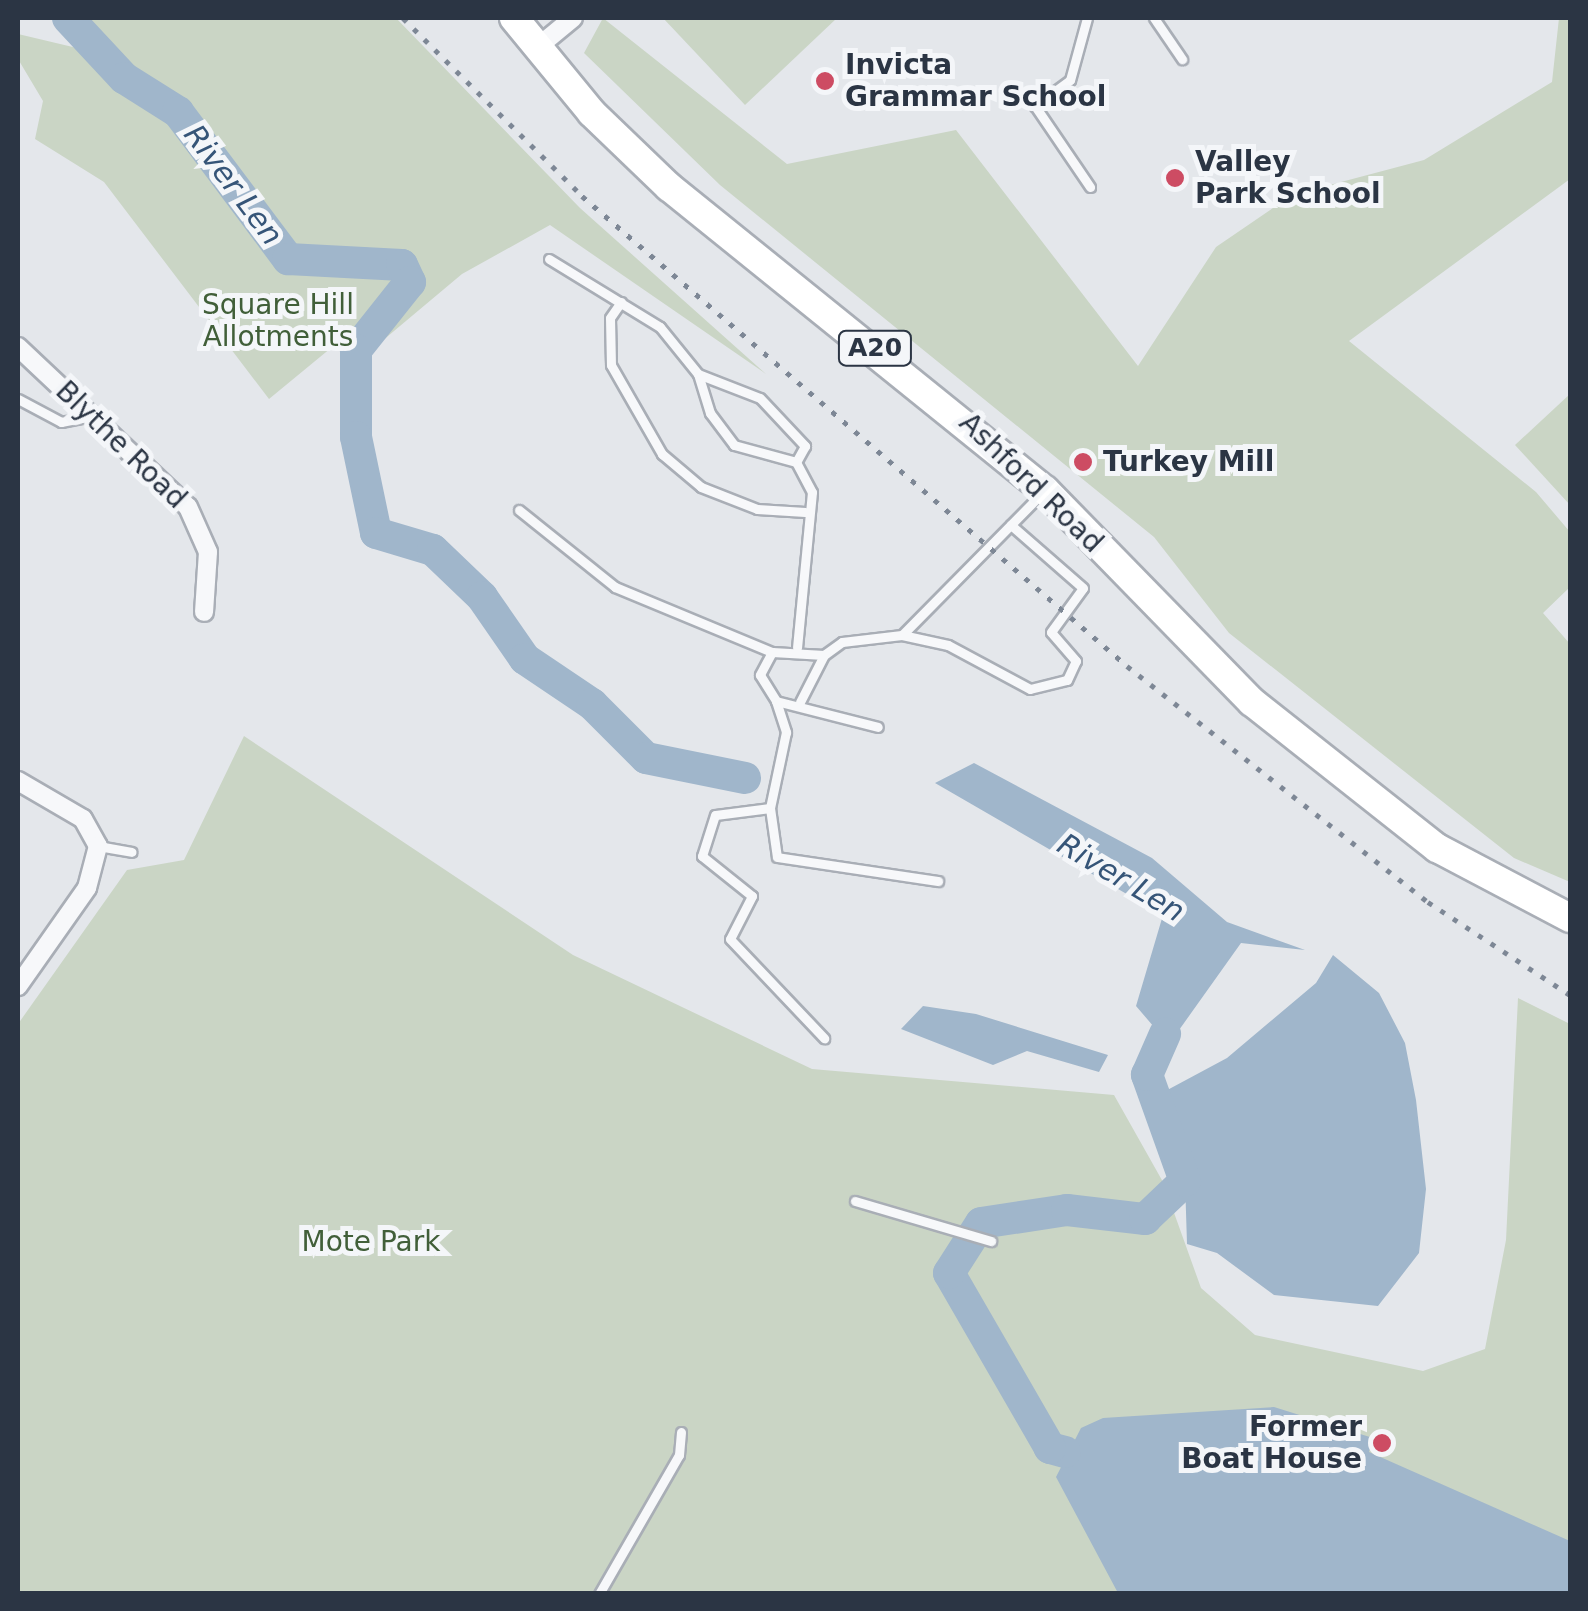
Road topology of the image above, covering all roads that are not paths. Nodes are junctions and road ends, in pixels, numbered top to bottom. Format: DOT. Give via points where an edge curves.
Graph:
graph roads {
  1 [pos="514,18"];
  2 [pos="573,18"];
  3 [pos="1087,18"];
  4 [pos="1154,18"];
  5 [pos="539,46"];
  6 [pos="1182,59"];
  7 [pos="1090,187"];
  8 [pos="550,259"];
  9 [pos="621,302"];
  10 [pos="18,348"];
  11 [pos="698,374"];
  12 [pos="18,399"];
  13 [pos="92,416"];
  14 [pos="796,462"];
  15 [pos="1046,490"];
  16 [pos="519,510"];
  17 [pos="805,512"];
  18 [pos="1011,525"];
  19 [pos="204,612"];
  20 [pos="902,635"];
  21 [pos="797,647"];
  22 [pos="772,652"];
  23 [pos="824,655"];
  24 [pos="776,701"];
  25 [pos="800,702"];
  26 [pos="878,727"];
  27 [pos="18,780"];
  28 [pos="770,808"];
  29 [pos="98,846"];
  30 [pos="131,852"];
  31 [pos="938,881"];
  32 [pos="1570,918"];
  33 [pos="18,986"];
  34 [pos="824,1038"];
  35 [pos="855,1201"];
  36 [pos="991,1242"];
  37 [pos="680,1432"];
  38 [pos="599,1594"];
  1 -- 5 [label="main road, Ashford Road / A20"];
  2 -- 5 [label="street"];
  3 -- 7 [label="lane" via="1070,80 1036,106"];
  4 -- 6 [label="lane"];
  5 -- 15 [label="main road, Ashford Road / A20" via="669,187"];
  8 -- 9 [label="lane"];
  9 -- 11 [label="lane" via="660,327"];
  9 -- 17 [label="lane" via="610,318 611,365 662,454 700,486 757,510"];
  10 -- 13 [label="street, Blythe Road"];
  11 -- 14 [label="lane" via="734,445"];
  11 -- 14 [label="lane" via="760,398 804,446"];
  12 -- 13 [label="lane" via="61,422"];
  13 -- 19 [label="street, Blythe Road" via="201,529 211,574"];
  14 -- 17 [label="lane" via="812,492"];
  15 -- 18 [label="lane"];
  15 -- 32 [label="main road, Ashford Road / A20" via="1252,702 1436,848"];
  16 -- 22 [label="lane" via="615,587"];
  17 -- 21 [label="lane"];
  18 -- 20 [label="lane"];
  18 -- 20 [label="lane" via="1083,588 1051,632 1076,662 1067,680 1030,689 948,644"];
  20 -- 23 [label="lane" via="842,642"];
  21 -- 22 [label="lane"];
  21 -- 23 [label="lane"];
  22 -- 24 [label="lane" via="760,675"];
  23 -- 25 [label="lane"];
  24 -- 25 [label="lane"];
  24 -- 28 [label="lane" via="786,732"];
  25 -- 26 [label="lane" via="819,717"];
  27 -- 29 [label="street" via="84,820"];
  28 -- 31 [label="lane" via="777,857"];
  28 -- 34 [label="lane" via="714,815 702,856 752,896 730,939"];
  29 -- 30 [label="lane"];
  29 -- 33 [label="street" via="86,888"];
  35 -- 36 [label="lane"];
  37 -- 38 [label="lane" via="679,1456"];
}
